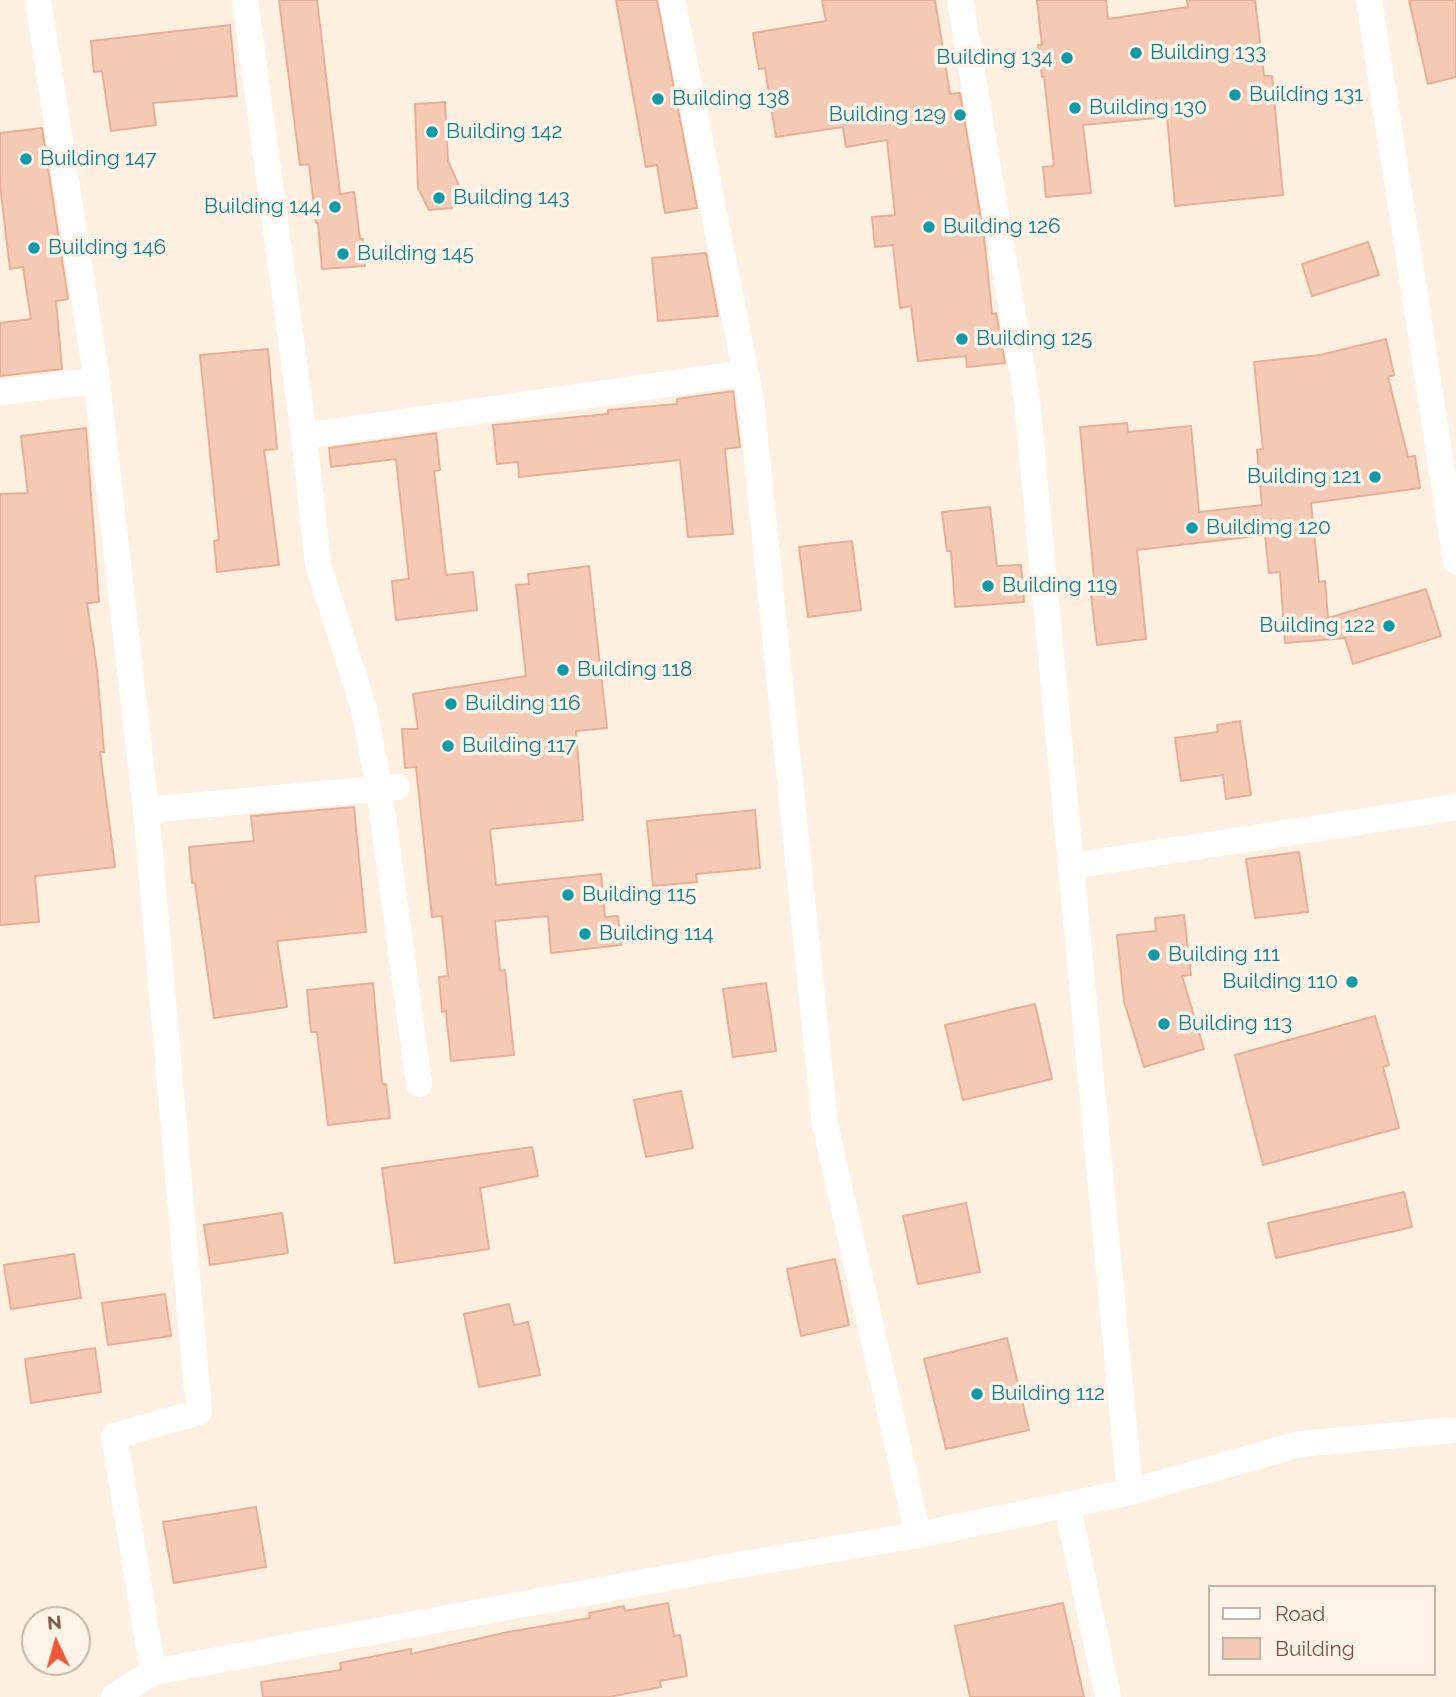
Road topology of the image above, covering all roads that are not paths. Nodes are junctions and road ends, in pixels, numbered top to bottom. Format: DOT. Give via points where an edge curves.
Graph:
graph roads {
  1 [pos="38,0"];
  2 [pos="245,0"];
  3 [pos="672,0"];
  4 [pos="960,0"];
  5 [pos="1369,0"];
  6 [pos="746,373"];
  7 [pos="97,381"];
  8 [pos="0,392"];
  9 [pos="304,436"];
  10 [pos="1456,562"];
  11 [pos="388,787"];
  12 [pos="1456,807"];
  13 [pos="146,810"];
  14 [pos="1071,866"];
  15 [pos="419,1084"];
  16 [pos="1456,1430"];
  17 [pos="1130,1492"];
  18 [pos="1067,1504"];
  19 [pos="918,1535"];
  20 [pos="153,1672"];
  21 [pos="114,1697"];
  22 [pos="1108,1697"];
  1 -- 7 [label="street"];
  2 -- 9 [label="street"];
  3 -- 6 [label="street"];
  4 -- 14 [label="street" via="1027,400"];
  5 -- 10 [label="street"];
  6 -- 9 [label="street"];
  6 -- 19 [label="street" via="825,1124"];
  7 -- 8 [label="street"];
  7 -- 13 [label="street"];
  9 -- 11 [label="street" via="318,564"];
  11 -- 13 [label="street"];
  11 -- 15 [label="street"];
  12 -- 14 [label="street"];
  13 -- 20 [label="street" via="198,1412 114,1436"];
  14 -- 17 [label="street"];
  16 -- 17 [label="street" via="1300,1444"];
  17 -- 18 [label="street"];
  18 -- 19 [label="street"];
  18 -- 22 [label="street"];
  19 -- 20 [label="street"];
  20 -- 21 [label="street"];
}
